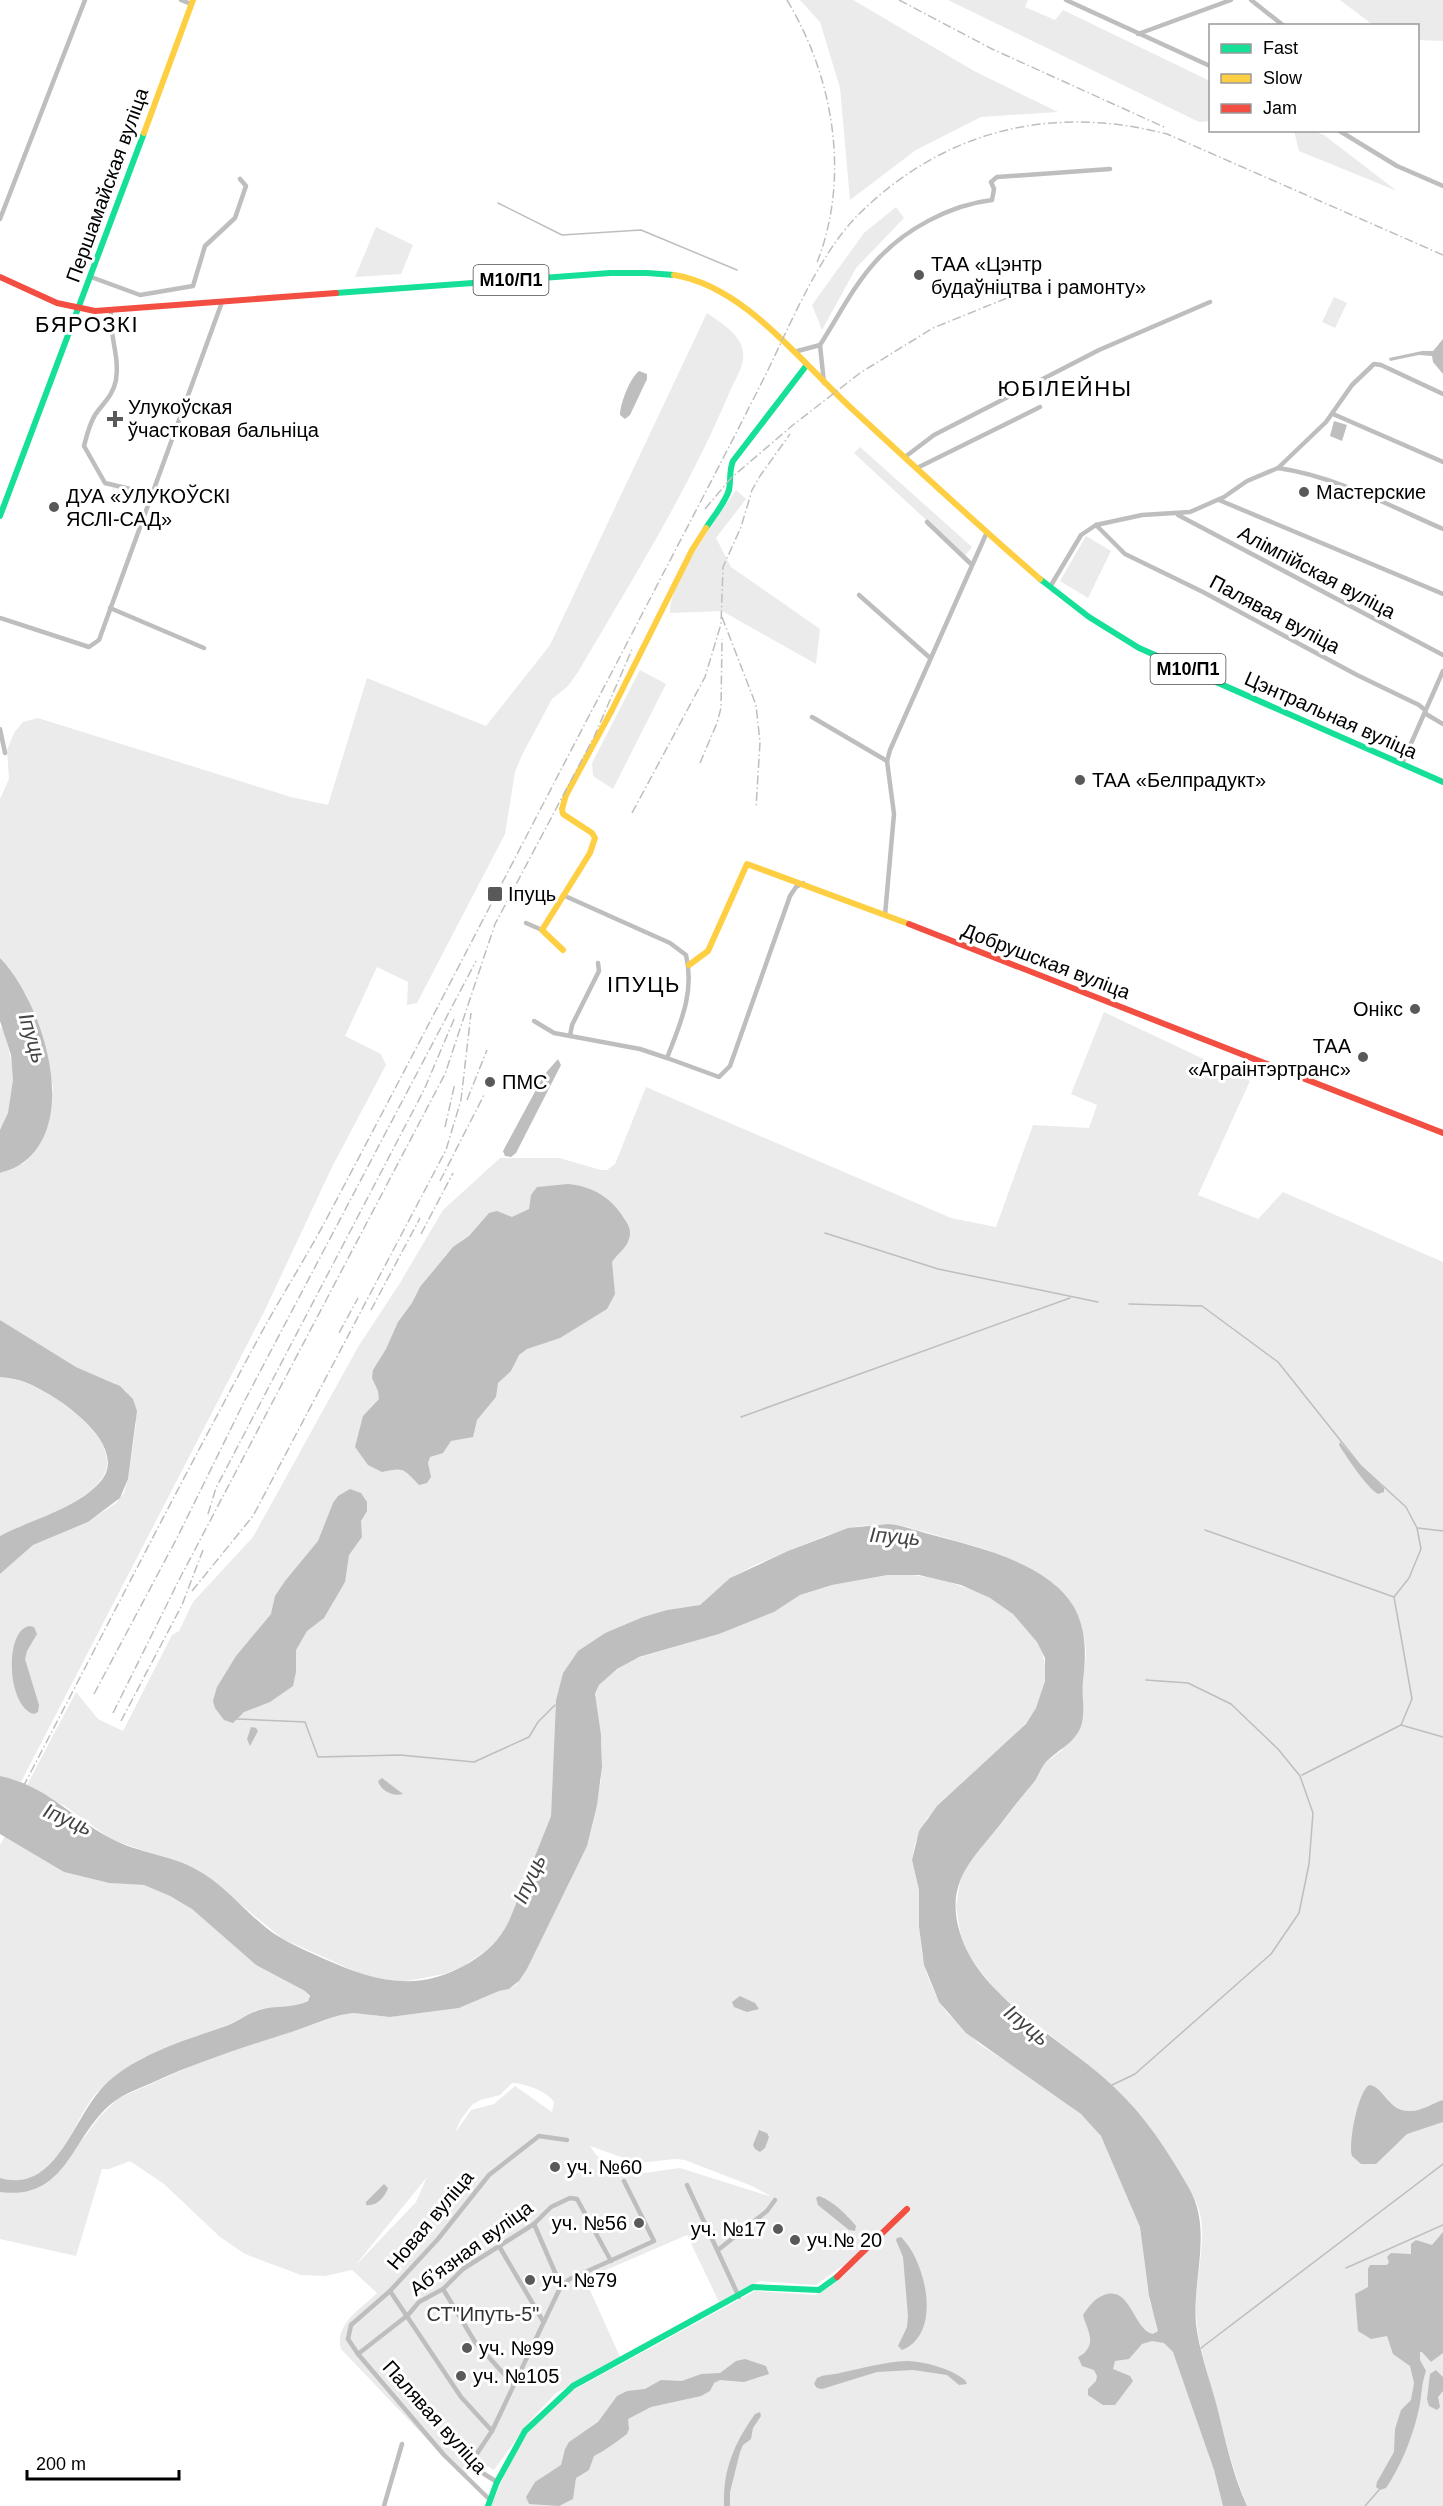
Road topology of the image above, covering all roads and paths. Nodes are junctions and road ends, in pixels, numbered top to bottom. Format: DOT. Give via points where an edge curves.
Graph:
graph roads {
  1 [pos="85,0"];
  2 [pos="181,0"];
  3 [pos="1066,0"];
  4 [pos="1231,0"];
  5 [pos="1251,0"];
  6 [pos="192,2"];
  7 [pos="1281,24"];
  8 [pos="1137,34"];
  9 [pos="1209,66"];
  10 [pos="1341,132"];
  11 [pos="1110,169"];
  12 [pos="240,179"];
  13 [pos="1443,186"];
  14 [pos="0,219"];
  15 [pos="0,277"];
  16 [pos="91,278"];
  17 [pos="222,302"];
  18 [pos="1210,302"];
  19 [pos="78,309"];
  20 [pos="111,311"];
  21 [pos="820,345"];
  22 [pos="794,352"];
  23 [pos="806,366"];
  24 [pos="824,383"];
  25 [pos="1443,394"];
  26 [pos="1040,407"];
  27 [pos="1333,414"];
  28 [pos="905,457"];
  29 [pos="1443,462"];
  30 [pos="917,468"];
  31 [pos="1278,468"];
  32 [pos="151,494"];
  33 [pos="1218,500"];
  34 [pos="1176,514"];
  35 [pos="0,516"];
  36 [pos="927,522"];
  37 [pos="1096,525"];
  38 [pos="1443,529"];
  39 [pos="987,532"];
  40 [pos="971,564"];
  41 [pos="1050,587"];
  42 [pos="1443,594"];
  43 [pos="859,595"];
  44 [pos="110,608"];
  45 [pos="0,618"];
  46 [pos="204,648"];
  47 [pos="1443,656"];
  48 [pos="929,657"];
  49 [pos="1443,671"];
  50 [pos="1425,714"];
  51 [pos="812,717"];
  52 [pos="1443,724"];
  53 [pos="0,729"];
  54 [pos="5,753"];
  55 [pos="887,761"];
  56 [pos="1402,764"];
  57 [pos="1443,782"];
  58 [pos="803,883"];
  59 [pos="565,896"];
  60 [pos="885,915"];
  61 [pos="526,923"];
  62 [pos="542,930"];
  63 [pos="562,950"];
  64 [pos="598,963"];
  65 [pos="689,965"];
  66 [pos="534,1021"];
  67 [pos="570,1036"];
  68 [pos="667,1058"];
  69 [pos="1443,1133"];
  70 [pos="567,2140"];
  71 [pos="624,2181"];
  72 [pos="687,2185"];
  73 [pos="775,2200"];
  74 [pos="907,2209"];
  75 [pos="534,2224"];
  76 [pos="500,2246"];
  77 [pos="718,2250"];
  78 [pos="610,2261"];
  79 [pos="561,2286"];
  80 [pos="443,2289"];
  81 [pos="390,2291"];
  82 [pos="739,2297"];
  83 [pos="408,2315"];
  84 [pos="543,2321"];
  85 [pos="358,2354"];
  86 [pos="513,2384"];
  87 [pos="492,2431"];
  88 [pos="402,2444"];
  89 [pos="497,2482"];
  90 [pos="489,2503"];
  91 [pos="384,2506"];
  1 -- 14 [label="street"];
  2 -- 6 [label="street"];
  3 -- 8 [label="street"];
  4 -- 8 [label="street"];
  5 -- 7 [label="street"];
  6 -- 16 [label="street, Першамайская вуліца"];
  8 -- 9 [label="street"];
  10 -- 13 [label="street" via="1397,166"];
  11 -- 21 [label="street" via="997,177 991,182 992,200 953,208 888,249 865,274"];
  12 -- 16 [label="street" via="246,186 235,218 206,246 193,286 140,295"];
  15 -- 19 [label="street, М10/П1"];
  16 -- 19 [label="street, Першамайская вуліца"];
  17 -- 20 [label="street, М10/П1"];
  17 -- 22 [label="street, М10/П1" via="533,278 680,275 727,296"];
  17 -- 32 [label="street"];
  18 -- 28 [label="street" via="1099,350 934,435"];
  19 -- 20 [label="street, М10/П1"];
  19 -- 35 [label="street, Першамайская вуліца"];
  20 -- 32 [label="street" via="118,363 116,381 112,394 88,427 84,446 105,483"];
  21 -- 22 [label="street"];
  21 -- 24 [label="street"];
  22 -- 23 [label="street, М10/П1"];
  23 -- 24 [label="street, М10/П1"];
  23 -- 59 [label="street" via="733,461 728,493 692,550 566,795 563,814 595,838"];
  24 -- 28 [label="street, М10/П1"];
  25 -- 27 [label="street" via="1374,364 1352,385"];
  26 -- 30 [label="street"];
  27 -- 29 [label="street"];
  27 -- 31 [label="street"];
  28 -- 30 [label="street, М10/П1"];
  30 -- 39 [label="street, М10/П1"];
  31 -- 33 [label="street" via="1247,480"];
  31 -- 38 [label="street" via="1314,475"];
  32 -- 44 [label="street"];
  33 -- 34 [label="street"];
  33 -- 42 [label="street"];
  34 -- 37 [label="street" via="1142,515"];
  34 -- 47 [label="street, Алімпійская вуліца"];
  36 -- 40 [label="street"];
  37 -- 41 [label="street" via="1081,535"];
  37 -- 50 [label="street, Палявая вуліца" via="1125,554 1419,705"];
  39 -- 40 [label="street"];
  39 -- 41 [label="street, М10/П1"];
  40 -- 48 [label="street"];
  41 -- 56 [label="street, Цэнтральная вуліца / М10/П1" via="1109,632 1139,648"];
  43 -- 48 [label="street"];
  44 -- 45 [label="street" via="99,640 89,648"];
  44 -- 46 [label="street"];
  48 -- 55 [label="street"];
  49 -- 50 [label="street"];
  50 -- 52 [label="street, Палявая вуліца"];
  50 -- 56 [label="street"];
  51 -- 55 [label="street"];
  53 -- 54 [label="street"];
  55 -- 60 [label="street" via="894,814"];
  56 -- 57 [label="street, Цэнтральная вуліца / М10/П1"];
  58 -- 60 [label="street, Добрушская вуліца"];
  58 -- 65 [label="street, Добрушская вуліца" via="747,864 708,951"];
  58 -- 68 [label="street" via="790,896 742,1036 724,1074 719,1077"];
  59 -- 62 [label="street"];
  59 -- 65 [label="street" via="677,946 687,955"];
  60 -- 69 [label="street, Добрушская вуліца"];
  61 -- 62 [label="street"];
  62 -- 63 [label="street"];
  64 -- 67 [label="street" via="599,971"];
  65 -- 68 [label="street" via="688,1004"];
  66 -- 67 [label="street"];
  67 -- 68 [label="street"];
  70 -- 81 [label="street, Новая вуліца" via="539,2136 498,2167"];
  71 -- 78 [label="street" via="654,2241"];
  72 -- 77 [label="street"];
  73 -- 77 [label="street"];
  74 -- 82 [label="street" via="819,2290 753,2287"];
  75 -- 76 [label="street, Абʼязная вуліца"];
  75 -- 78 [label="street, Абʼязная вуліца" via="561,2201 577,2199"];
  75 -- 79 [label="street"];
  76 -- 80 [label="street, Абʼязная вуліца" via="462,2269"];
  76 -- 84 [label="street"];
  77 -- 82 [label="street"];
  78 -- 79 [label="street"];
  79 -- 84 [label="street"];
  80 -- 83 [label="street, Абʼязная вуліца" via="419,2302"];
  80 -- 86 [label="street" via="475,2342"];
  81 -- 83 [label="street"];
  81 -- 85 [label="street, Новая вуліца" via="351,2325 348,2339"];
  82 -- 89 [label="street" via="573,2386 525,2431"];
  83 -- 85 [label="street, Абʼязная вуліца"];
  83 -- 87 [label="street" via="462,2397"];
  84 -- 86 [label="street"];
  85 -- 90 [label="street, Палявая вуліца"];
  86 -- 87 [label="street"];
  87 -- 89 [label="street" via="476,2455 476,2464"];
  88 -- 91 [label="street"];
  89 -- 90 [label="street"];
}
